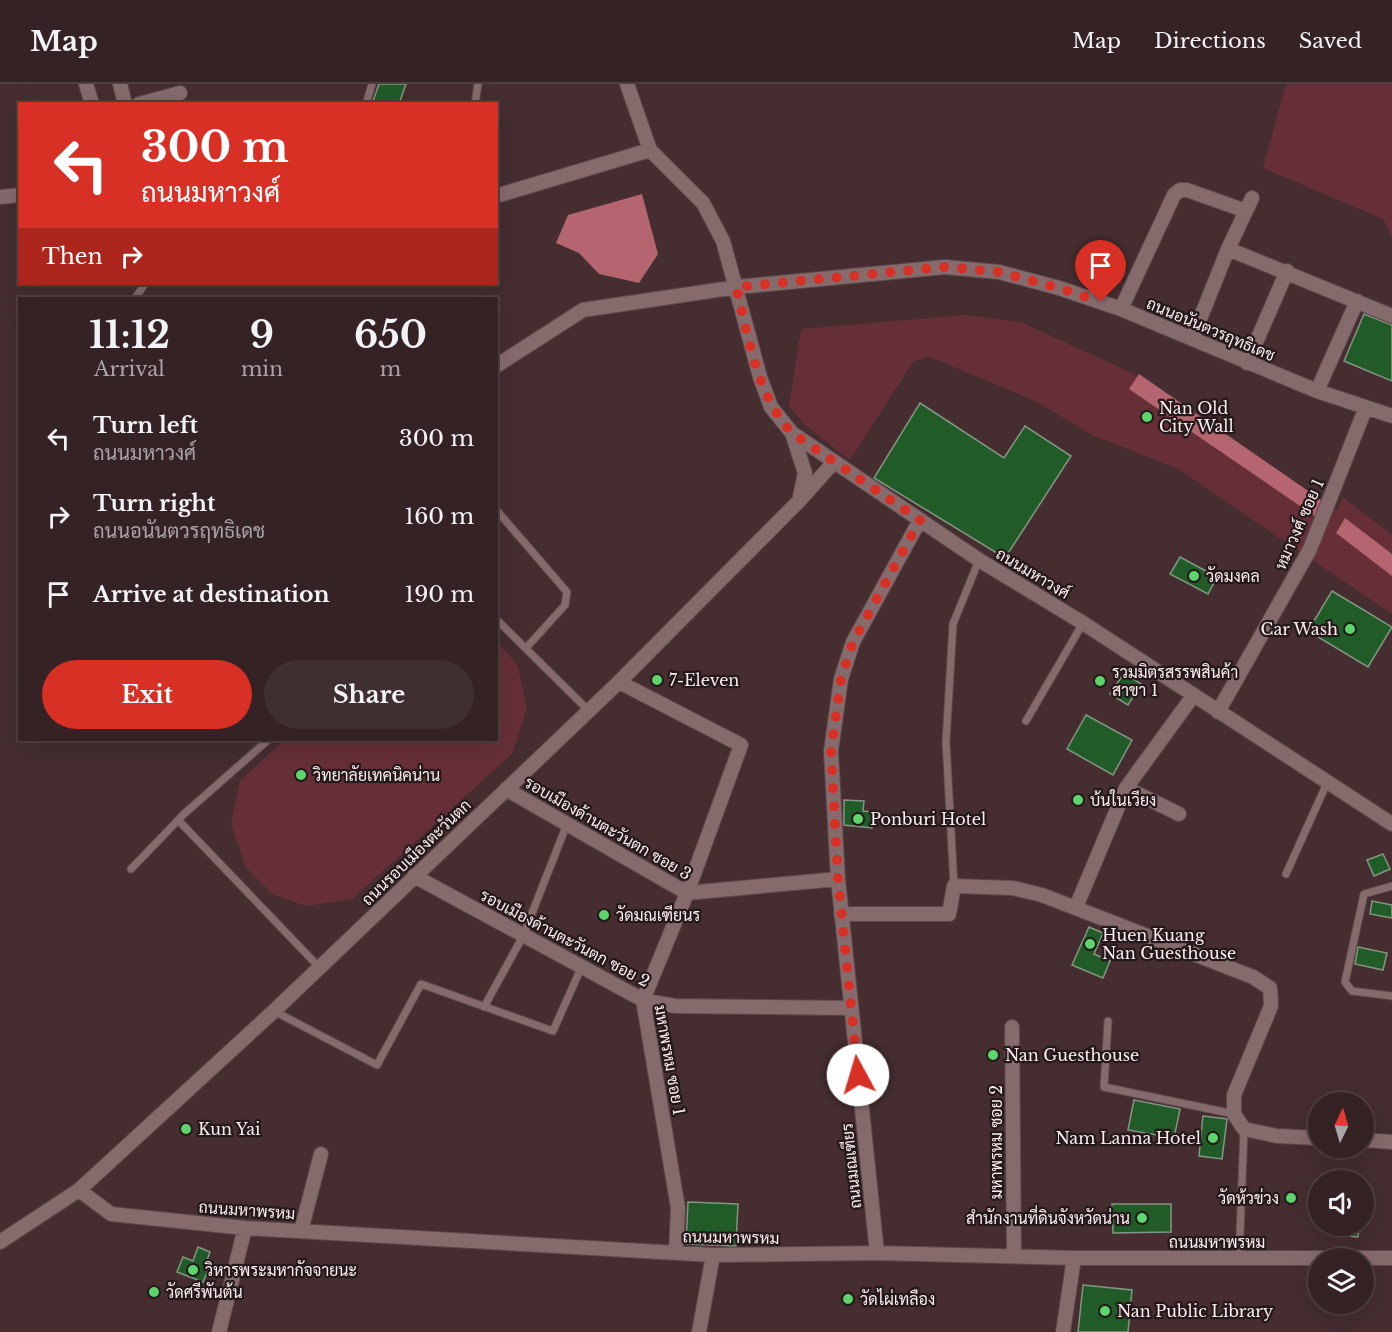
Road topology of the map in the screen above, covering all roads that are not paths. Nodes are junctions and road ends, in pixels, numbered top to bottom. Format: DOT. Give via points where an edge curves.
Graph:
graph roads {
  1 [pos="86,84"];
  2 [pos="120,84"];
  3 [pos="372,84"];
  4 [pos="478,84"];
  5 [pos="627,84"];
  6 [pos="181,93"];
  7 [pos="91,102"];
  8 [pos="124,102"];
  9 [pos="147,102"];
  10 [pos="367,102"];
  11 [pos="475,102"];
  12 [pos="650,150"];
  13 [pos="18,195"];
  14 [pos="498,195"];
  15 [pos="0,197"];
  16 [pos="1252,198"];
  17 [pos="1246,211"];
  18 [pos="1228,249"];
  19 [pos="1287,272"];
  20 [pos="736,287"];
  21 [pos="1357,301"];
  22 [pos="1121,309"];
  23 [pos="1392,316"];
  24 [pos="1192,339"];
  25 [pos="1247,363"];
  26 [pos="498,365"];
  27 [pos="1317,391"];
  28 [pos="1366,407"];
  29 [pos="1392,416"];
  30 [pos="792,433"];
  31 [pos="834,462"];
  32 [pos="799,501"];
  33 [pos="498,512"];
  34 [pos="920,520"];
  35 [pos="979,560"];
  36 [pos="498,621"];
  37 [pos="1083,623"];
  38 [pos="526,647"];
  39 [pos="619,682"];
  40 [pos="1192,696"];
  41 [pos="589,711"];
  42 [pos="1218,712"];
  43 [pos="1026,722"];
  44 [pos="267,741"];
  45 [pos="1327,783"];
  46 [pos="1126,788"];
  47 [pos="506,789"];
  48 [pos="1179,814"];
  49 [pos="180,822"];
  50 [pos="567,824"];
  51 [pos="1392,824"];
  52 [pos="131,869"];
  53 [pos="1286,874"];
  54 [pos="414,876"];
  55 [pos="838,879"];
  56 [pos="954,886"];
  57 [pos="1392,886"];
  58 [pos="687,893"];
  59 [pos="1076,907"];
  60 [pos="842,914"];
  61 [pos="523,936"];
  62 [pos="318,966"];
  63 [pos="582,966"];
  64 [pos="1392,996"];
  65 [pos="643,1000"];
  66 [pos="484,1007"];
  67 [pos="851,1008"];
  68 [pos="274,1011"];
  69 [pos="1108,1020"];
  70 [pos="1012,1027"];
  71 [pos="1234,1114"];
  72 [pos="1244,1129"];
  73 [pos="1308,1138"];
  74 [pos="1374,1141"];
  75 [pos="1392,1142"];
  76 [pos="321,1154"];
  77 [pos="79,1190"];
  78 [pos="245,1228"];
  79 [pos="301,1231"];
  80 [pos="0,1242"];
  81 [pos="676,1253"];
  82 [pos="877,1253"];
  83 [pos="713,1255"];
  84 [pos="1014,1256"];
  85 [pos="1074,1258"];
  86 [pos="1392,1258"];
  87 [pos="1239,1259"];
  88 [pos="219,1332"];
  89 [pos="699,1332"];
  90 [pos="1063,1332"];
  1 -- 7 [label="street"];
  2 -- 8 [label="street"];
  3 -- 10 [label="lane"];
  4 -- 11 [label="lane"];
  5 -- 12 [label="street"];
  6 -- 9 [label="street"];
  12 -- 14 [label="street"];
  12 -- 20 [label="street, ถนนมหาวงศ์" via="703,203 723,241"];
  13 -- 15 [label="street"];
  16 -- 17 [label="street"];
  17 -- 18 [label="street"];
  17 -- 22 [label="street" via="1180,190 1174,195"];
  18 -- 19 [label="street"];
  18 -- 24 [label="street"];
  19 -- 21 [label="street"];
  19 -- 25 [label="street"];
  20 -- 22 [label="street, ถนนอนันตวรฤทธิเดช" via="945,267 999,272"];
  20 -- 26 [label="street, ถนนอนันตวรฤทธิเดช" via="583,310"];
  20 -- 30 [label="street, ถนนมหาวงศ์" via="771,407"];
  21 -- 23 [label="street"];
  21 -- 27 [label="street"];
  22 -- 24 [label="street, ถนนอนันตวรฤทธิเดช"];
  24 -- 25 [label="street, ถนนอนันตวรฤทธิเดช"];
  25 -- 27 [label="street, ถนนอนันตวรฤทธิเดช"];
  27 -- 28 [label="street, ถนนอนันตวรฤทธิเดช"];
  28 -- 29 [label="street, ถนนอนันตวรฤทธิเดช"];
  28 -- 42 [label="street, หมาวงศ์ ซอย 1" via="1310,549"];
  30 -- 31 [label="street, ถนนมหาวงศ์"];
  30 -- 32 [label="street" via="805,472"];
  31 -- 32 [label="street, ถนนรอบเมืองตะวันตก"];
  31 -- 34 [label="street, ถนนมหาวงศ์"];
  32 -- 39 [label="street, ถนนรอบเมืองตะวันตก"];
  33 -- 38 [label="lane" via="567,592 565,605"];
  34 -- 35 [label="street, ถนนมหาวงศ์"];
  34 -- 55 [label="street, ถนนมณเฑียร" via="853,642 841,679 831,751"];
  35 -- 37 [label="street, ถนนมหาวงศ์"];
  35 -- 56 [label="lane" via="953,624 946,742"];
  36 -- 38 [label="lane"];
  37 -- 40 [label="street, ถนนมหาวงศ์"];
  37 -- 43 [label="lane"];
  38 -- 41 [label="lane"];
  39 -- 41 [label="street, ถนนรอบเมืองตะวันตก"];
  39 -- 58 [label="street, มหาพรหม ซอย 1" via="741,745"];
  40 -- 42 [label="street, ถนนมหาวงศ์"];
  40 -- 46 [label="street"];
  41 -- 47 [label="street, ถนนรอบเมืองตะวันตก"];
  42 -- 45 [label="street, ถนนมหาวงศ์"];
  44 -- 49 [label="lane" via="184,814"];
  45 -- 51 [label="street, ถนนมหาวงศ์"];
  45 -- 53 [label="lane"];
  46 -- 48 [label="street"];
  46 -- 59 [label="street"];
  47 -- 50 [label="street, รอบเมืองด้านตะวันตก ซอย 3"];
  47 -- 54 [label="street, ถนนรอบเมืองตะวันตก"];
  49 -- 52 [label="lane"];
  49 -- 62 [label="lane"];
  50 -- 58 [label="street, รอบเมืองด้านตะวันตก ซอย 3"];
  50 -- 61 [label="lane"];
  54 -- 61 [label="street, รอบเมืองด้านตะวันตก ซอย 2"];
  54 -- 62 [label="street, ถนนรอบเมืองตะวันตก"];
  55 -- 58 [label="street, รอบเมืองด้านตะวันตก ซอย 3"];
  55 -- 60 [label="street, ถนนมณเฑียร"];
  56 -- 59 [label="street" via="1013,888"];
  56 -- 60 [label="street" via="949,914"];
  57 -- 64 [label="lane" via="1364,894 1345,982 1352,991"];
  58 -- 65 [label="street, มหาพรหม ซอย 1"];
  59 -- 71 [label="street" via="1254,977 1270,988 1271,1006 1234,1095"];
  60 -- 67 [label="street, ถนนมณเฑียร"];
  61 -- 63 [label="street, รอบเมืองด้านตะวันตก ซอย 2"];
  61 -- 66 [label="lane"];
  62 -- 68 [label="street, ถนนรอบเมืองตะวันตก"];
  63 -- 65 [label="street, รอบเมืองด้านตะวันตก ซอย 2"];
  63 -- 66 [label="lane" via="553,1031"];
  65 -- 67 [label="street, รอบเมืองด้านตะวันตก ซอย 2" via="675,1006"];
  65 -- 81 [label="street, มหาพรหม ซอย 1" via="678,1208"];
  66 -- 68 [label="lane" via="422,984 377,1065"];
  67 -- 82 [label="street, ถนนมณเฑียร"];
  68 -- 77 [label="street, ถนนรอบเมืองตะวันตก"];
  69 -- 71 [label="lane" via="1104,1087"];
  70 -- 84 [label="street, มหาพรหม ซอย 2"];
  71 -- 72 [label="street"];
  72 -- 73 [label="street"];
  72 -- 87 [label="lane"];
  74 -- 75 [label="street"];
  76 -- 79 [label="street"];
  77 -- 78 [label="street, ถนนมหาพรหม" via="111,1214"];
  77 -- 80 [label="street, ถนนรอบเมืองตะวันตก"];
  78 -- 79 [label="street, ถนนมหาพรหม"];
  78 -- 88 [label="street"];
  79 -- 81 [label="street, ถนนมหาพรหม"];
  81 -- 83 [label="street, ถนนมหาพรหม"];
  82 -- 83 [label="street, ถนนมหาพรหม"];
  82 -- 84 [label="street, ถนนมหาพรหม"];
  83 -- 89 [label="street"];
  84 -- 85 [label="street, ถนนมหาพรหม"];
  85 -- 87 [label="street, ถนนมหาพรหม"];
  85 -- 90 [label="street"];
  86 -- 87 [label="street, ถนนมหาพรหม"];
}
